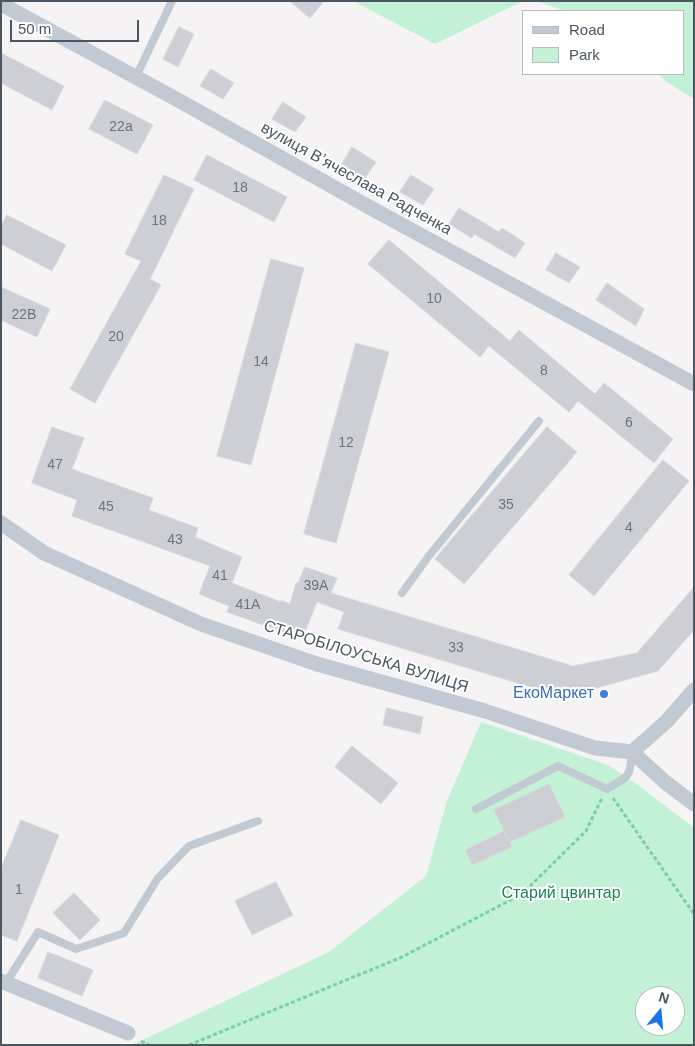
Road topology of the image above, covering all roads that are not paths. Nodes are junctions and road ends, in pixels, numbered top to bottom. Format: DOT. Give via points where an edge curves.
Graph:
graph roads {
  1 [pos="172,1"];
  2 [pos="1,4"];
  3 [pos="136,77"];
  4 [pos="694,384"];
  5 [pos="539,421"];
  6 [pos="1,523"];
  7 [pos="402,593"];
  8 [pos="694,690"];
  9 [pos="632,752"];
  10 [pos="694,804"];
  11 [pos="476,809"];
  12 [pos="258,821"];
  13 [pos="4,982"];
  14 [pos="128,1033"];
  1 -- 3 [label="lane"];
  2 -- 3 [label="street, вулиця Вʼячеслава Радченка"];
  3 -- 4 [label="street, вулиця Вʼячеслава Радченка"];
  5 -- 7 [label="lane"];
  6 -- 9 [label="street, СТАРОБІЛОУСЬКА ВУЛИЦЯ" via="44,553 201,624 317,664 485,711 595,748"];
  8 -- 9 [label="street" via="667,721"];
  9 -- 10 [label="street"];
  9 -- 11 [label="lane" via="631,772 607,789 558,766"];
  12 -- 13 [label="lane" via="189,846 158,878 124,933 76,949 38,932"];
  13 -- 14 [label="street"];
}
